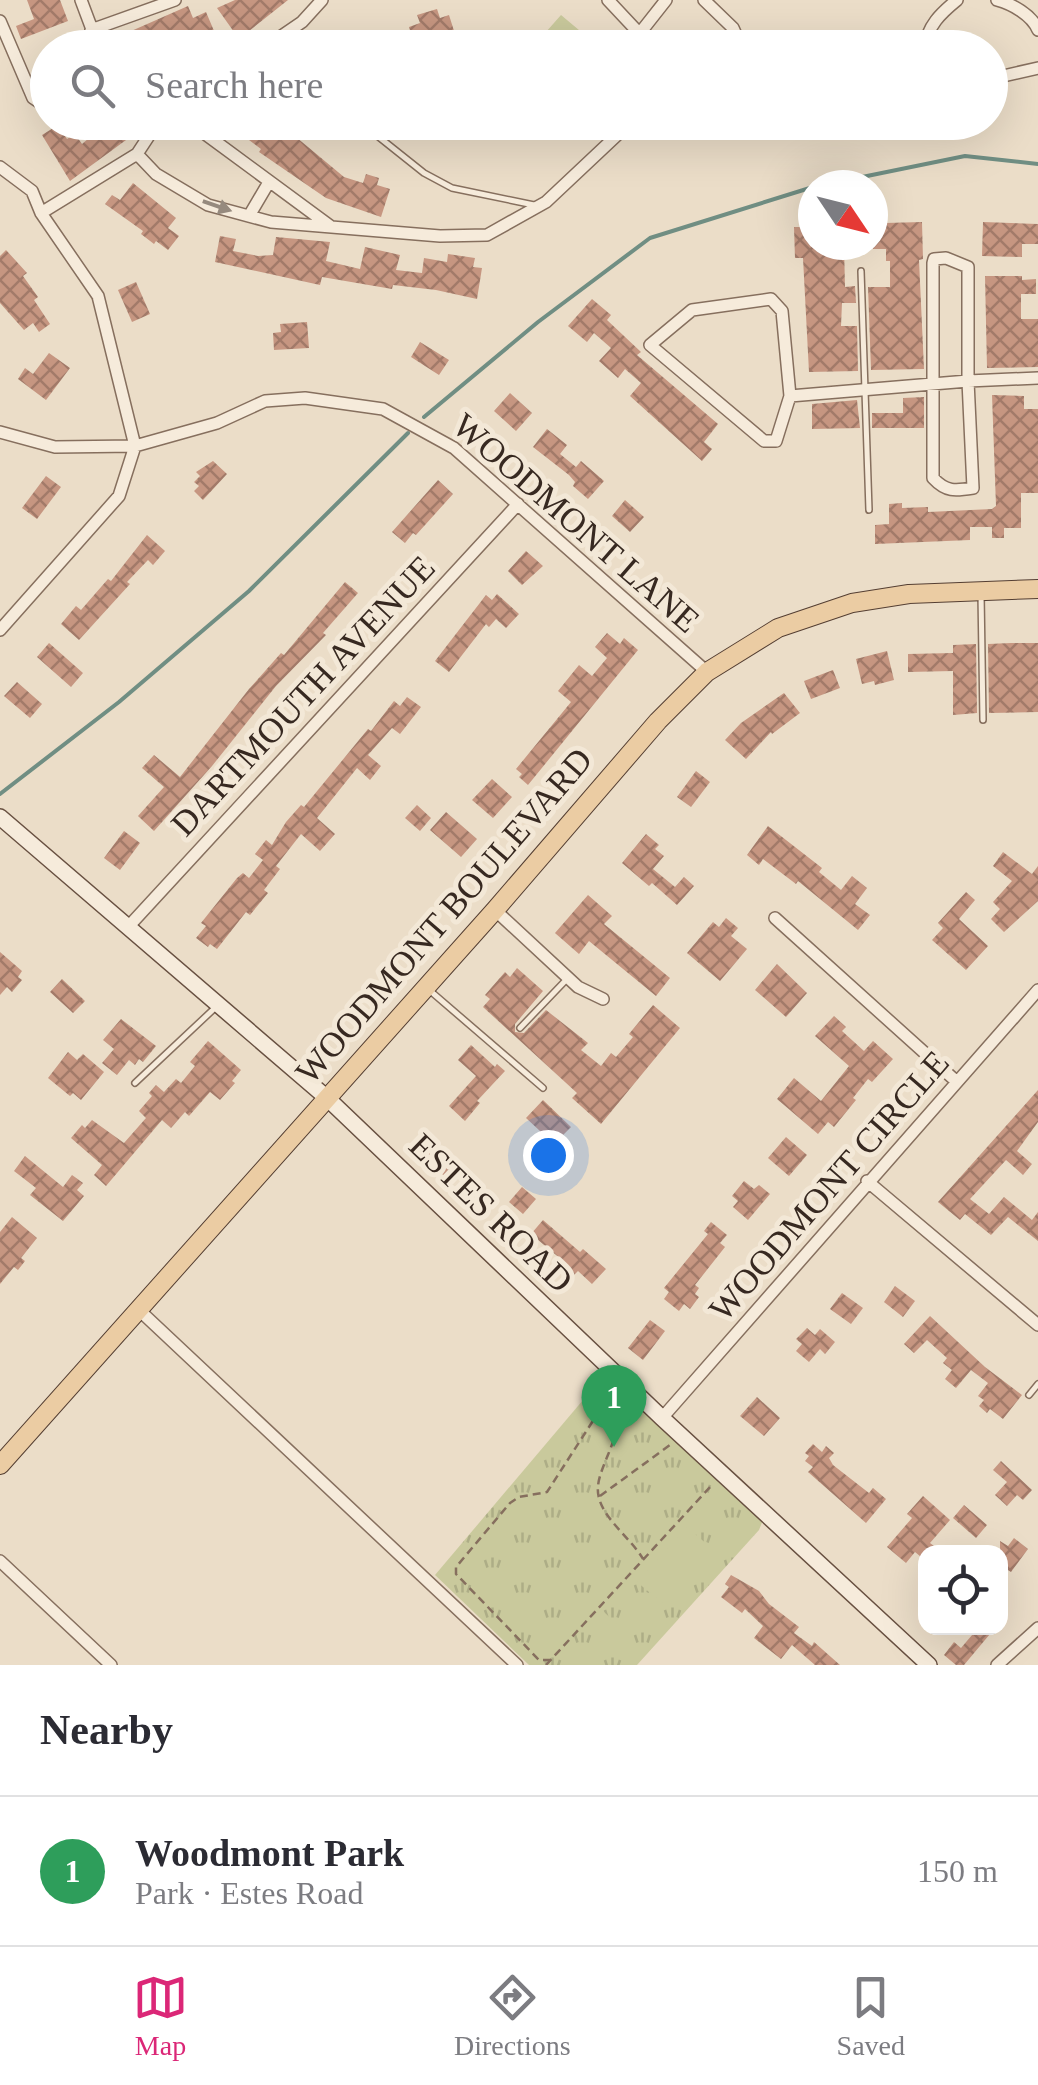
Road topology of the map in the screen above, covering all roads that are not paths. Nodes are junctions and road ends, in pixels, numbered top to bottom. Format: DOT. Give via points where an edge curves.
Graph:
graph roads {
  1 [pos="82,0"];
  2 [pos="175,0"];
  3 [pos="322,0"];
  4 [pos="608,0"];
  5 [pos="666,0"];
  6 [pos="704,0"];
  7 [pos="957,0"];
  8 [pos="997,0"];
  9 [pos="0,20"];
  10 [pos="91,30"];
  11 [pos="295,30"];
  12 [pos="638,30"];
  13 [pos="642,30"];
  14 [pos="733,30"];
  15 [pos="930,30"];
  16 [pos="1038,30"];
  17 [pos="1038,68"];
  18 [pos="1008,75"];
  19 [pos="30,89"];
  20 [pos="146,140"];
  21 [pos="213,140"];
  22 [pos="383,140"];
  23 [pos="612,140"];
  24 [pos="137,154"];
  25 [pos="0,167"];
  26 [pos="269,182"];
  27 [pos="540,206"];
  28 [pos="42,213"];
  29 [pos="249,216"];
  30 [pos="333,229"];
  31 [pos="861,272"];
  32 [pos="1038,378"];
  33 [pos="968,380"];
  34 [pos="935,384"];
  35 [pos="864,390"];
  36 [pos="790,396"];
  37 [pos="0,432"];
  38 [pos="134,446"];
  39 [pos="518,504"];
  40 [pos="869,510"];
  41 [pos="1038,589"];
  42 [pos="981,591"];
  43 [pos="0,630"];
  44 [pos="707,672"];
  45 [pos="983,720"];
  46 [pos="0,817"];
  47 [pos="495,910"];
  48 [pos="776,918"];
  49 [pos="129,926"];
  50 [pos="568,978"];
  51 [pos="426,987"];
  52 [pos="1038,990"];
  53 [pos="603,1000"];
  54 [pos="220,1004"];
  55 [pos="520,1028"];
  56 [pos="956,1082"];
  57 [pos="135,1083"];
  58 [pos="543,1088"];
  59 [pos="327,1098"];
  60 [pos="868,1181"];
  61 [pos="138,1309"];
  62 [pos="1038,1325"];
  63 [pos="1038,1384"];
  64 [pos="1029,1395"];
  65 [pos="662,1418"];
  66 [pos="0,1465"];
  67 [pos="0,1561"];
  68 [pos="1038,1628"];
  69 [pos="111,1665"];
  70 [pos="518,1665"];
  71 [pos="929,1665"];
  72 [pos="997,1665"];
  1 -- 10 [label="street"];
  2 -- 10 [label="street"];
  3 -- 11 [label="street"];
  4 -- 12 [label="street"];
  5 -- 13 [label="street"];
  6 -- 14 [label="street"];
  7 -- 15 [label="street"];
  8 -- 16 [label="street"];
  9 -- 19 [label="street"];
  17 -- 18 [label="street"];
  20 -- 24 [label="street"];
  21 -- 26 [label="street"];
  22 -- 27 [label="lane" via="452,188"];
  23 -- 27 [label="street"];
  24 -- 28 [label="street"];
  24 -- 29 [label="street, one-way" via="175,187"];
  25 -- 28 [label="street" via="32,192"];
  26 -- 29 [label="street"];
  26 -- 30 [label="street"];
  27 -- 30 [label="street" via="487,235"];
  28 -- 38 [label="street" via="98,296"];
  29 -- 30 [label="street"];
  31 -- 35 [label="lane"];
  32 -- 33 [label="street"];
  33 -- 34 [label="street"];
  33 -- 34 [label="street" via="973,488 955,491 933,478"];
  33 -- 34 [label="street" via="968,267 934,259"];
  34 -- 35 [label="street"];
  35 -- 36 [label="street"];
  35 -- 40 [label="lane"];
  36 -- 36 [label="street" via="776,442 764,441 650,345 692,310 771,298 782,311"];
  37 -- 38 [label="street, WOODMONT LANE" via="55,447"];
  38 -- 39 [label="street, WOODMONT LANE" via="217,423 265,401 350,403 418,425"];
  38 -- 43 [label="street" via="120,496"];
  39 -- 44 [label="street, WOODMONT LANE"];
  39 -- 49 [label="street, DARTMOUTH AVENUE"];
  41 -- 42 [label="main road, WOODMONT BOULEVARD"];
  42 -- 44 [label="main road, WOODMONT BOULEVARD" via="910,594 820,612 778,628"];
  42 -- 45 [label="lane"];
  44 -- 47 [label="main road, WOODMONT BOULEVARD"];
  46 -- 49 [label="street, ESTES ROAD"];
  47 -- 50 [label="street"];
  47 -- 51 [label="main road, WOODMONT BOULEVARD"];
  48 -- 56 [label="street"];
  49 -- 54 [label="street, ESTES ROAD"];
  50 -- 53 [label="street"];
  50 -- 55 [label="lane"];
  51 -- 58 [label="lane"];
  51 -- 59 [label="main road, WOODMONT BOULEVARD"];
  52 -- 56 [label="street, WOODMONT CIRCLE"];
  54 -- 57 [label="lane"];
  54 -- 59 [label="street, ESTES ROAD"];
  56 -- 60 [label="street, WOODMONT CIRCLE"];
  59 -- 61 [label="main road, WOODMONT BOULEVARD"];
  59 -- 65 [label="street, ESTES ROAD"];
  60 -- 62 [label="street"];
  60 -- 65 [label="street, WOODMONT CIRCLE"];
  61 -- 66 [label="main road, WOODMONT BOULEVARD"];
  61 -- 70 [label="street"];
  63 -- 64 [label="lane"];
  65 -- 71 [label="street, ESTES ROAD"];
  67 -- 69 [label="street"];
  68 -- 72 [label="street"];
}
